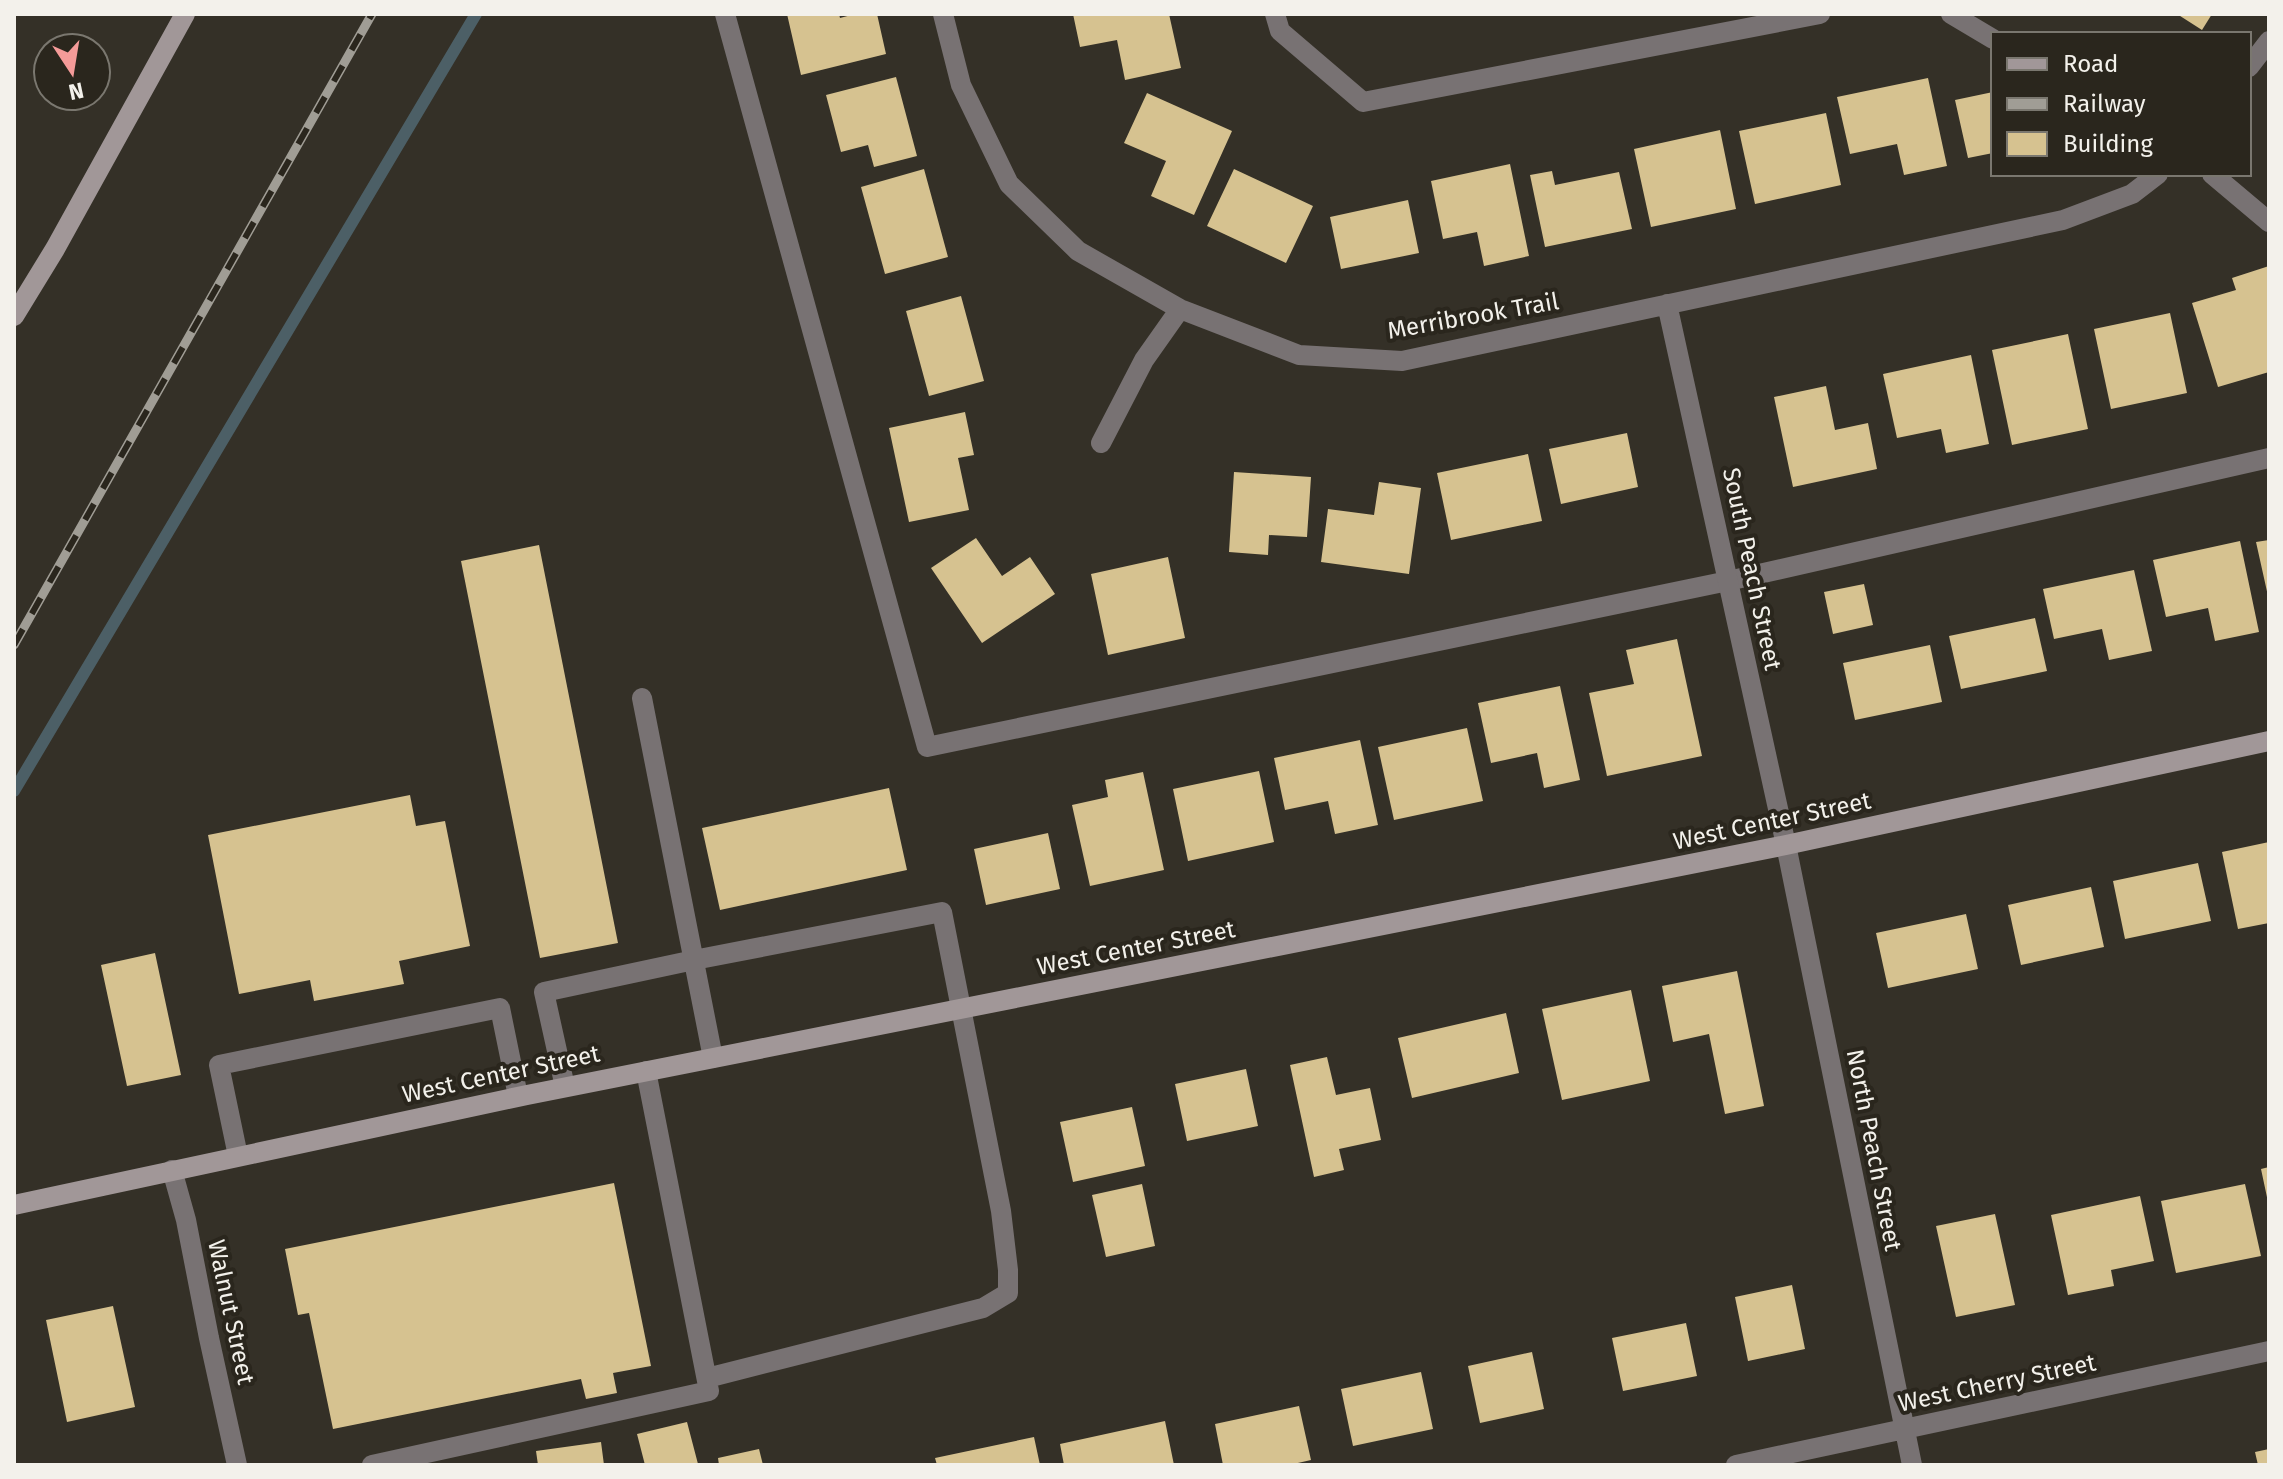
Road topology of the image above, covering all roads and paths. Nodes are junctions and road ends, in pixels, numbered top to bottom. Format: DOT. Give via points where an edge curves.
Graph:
graph roads {
  1 [pos="185,14"];
  2 [pos="725,14"];
  3 [pos="943,14"];
  4 [pos="1275,14"];
  5 [pos="1820,14"];
  6 [pos="1951,14"];
  7 [pos="1991,38"];
  8 [pos="2269,41"];
  9 [pos="2251,64"];
  10 [pos="2155,176"];
  11 [pos="2214,176"];
  12 [pos="2269,222"];
  13 [pos="1667,304"];
  14 [pos="1180,309"];
  15 [pos="14,316"];
  16 [pos="1101,443"];
  17 [pos="2269,458"];
  18 [pos="1728,581"];
  19 [pos="642,698"];
  20 [pos="2269,741"];
  21 [pos="1786,845"];
  22 [pos="694,960"];
  23 [pos="962,1009"];
  24 [pos="713,1058"];
  25 [pos="646,1071"];
  26 [pos="565,1087"];
  27 [pos="518,1096"];
  28 [pos="238,1156"];
  29 [pos="172,1170"];
  30 [pos="14,1205"];
  31 [pos="2269,1351"];
  32 [pos="707,1378"];
  33 [pos="1904,1430"];
  34 [pos="237,1465"];
  35 [pos="372,1465"];
  36 [pos="1736,1465"];
  37 [pos="1912,1465"];
  1 -- 15 [label="street"];
  2 -- 18 [label="street" via="927,747"];
  3 -- 14 [label="street, Merribrook Trail" via="961,85 1009,184 1078,251"];
  4 -- 5 [label="street" via="1280,31 1363,102"];
  6 -- 7 [label="street"];
  8 -- 9 [label="street"];
  10 -- 13 [label="street, Merribrook Trail" via="2132,194 2063,220"];
  11 -- 12 [label="street"];
  13 -- 14 [label="street, Merribrook Trail" via="1402,361 1299,355"];
  13 -- 18 [label="street, South Peach Street"];
  14 -- 16 [label="street" via="1144,360"];
  17 -- 18 [label="street"];
  18 -- 21 [label="street, South Peach Street"];
  19 -- 22 [label="street"];
  20 -- 21 [label="street, West Center Street"];
  21 -- 23 [label="street, West Center Street"];
  21 -- 33 [label="street, North Peach Street"];
  22 -- 23 [label="street" via="942,912"];
  22 -- 24 [label="street"];
  22 -- 26 [label="street" via="544,992"];
  23 -- 24 [label="street, West Center Street"];
  23 -- 32 [label="street" via="1001,1211 1008,1293 983,1308"];
  24 -- 25 [label="street, West Center Street"];
  25 -- 26 [label="street, West Center Street"];
  25 -- 32 [label="street"];
  26 -- 27 [label="street, West Center Street"];
  27 -- 28 [label="street, West Center Street"];
  27 -- 28 [label="street" via="500,1008 219,1065"];
  28 -- 29 [label="street, West Center Street"];
  29 -- 30 [label="street, West Center Street"];
  29 -- 34 [label="street, Walnut Street"];
  31 -- 33 [label="street, West Cherry Street"];
  32 -- 35 [label="street" via="709,1391"];
  33 -- 36 [label="street, West Cherry Street"];
  33 -- 37 [label="street, North Peach Street"];
}
